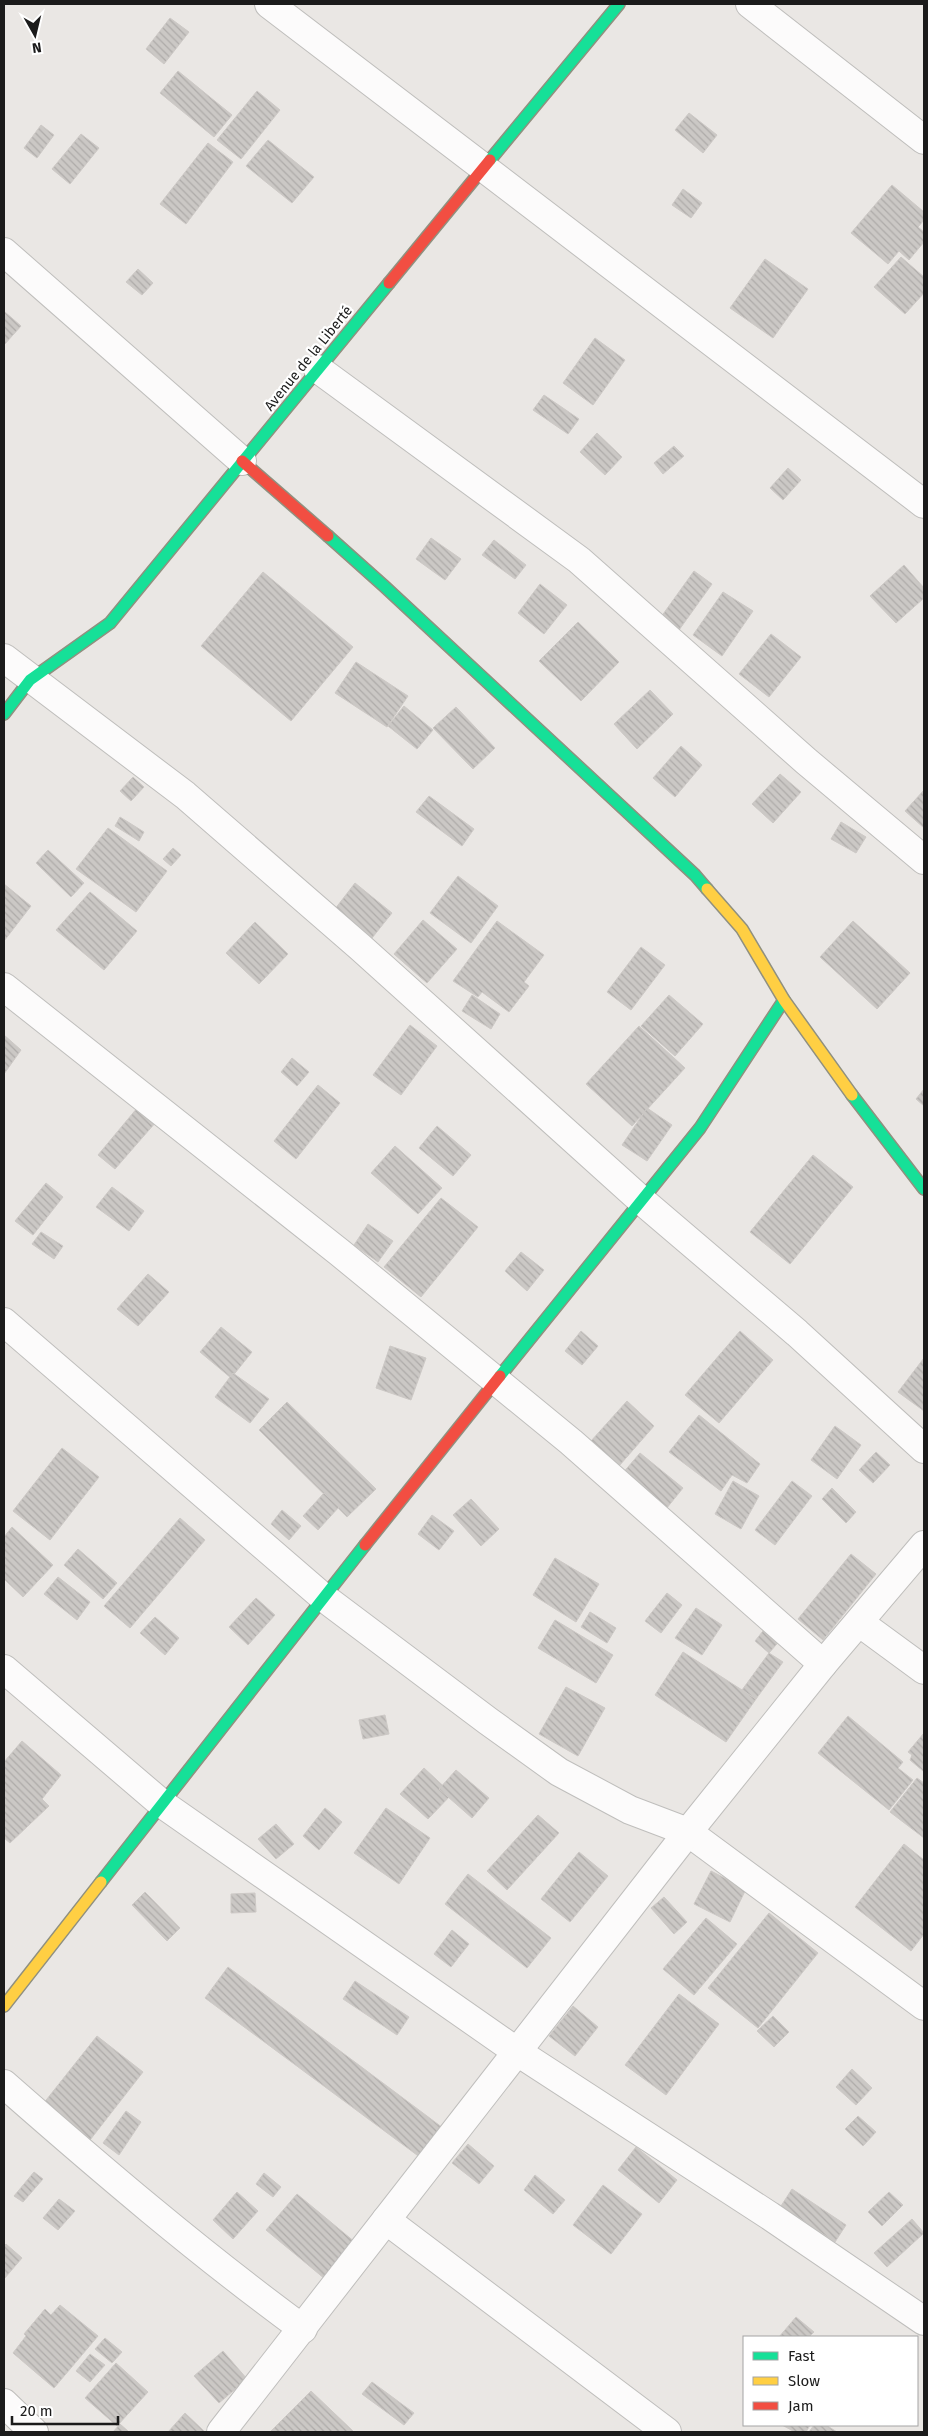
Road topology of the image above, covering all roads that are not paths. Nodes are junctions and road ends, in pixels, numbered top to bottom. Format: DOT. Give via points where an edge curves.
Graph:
graph roads {
  1 [pos="269,4"];
  2 [pos="619,4"];
  3 [pos="750,4"];
  4 [pos="924,140"];
  5 [pos="484,168"];
  6 [pos="4,252"];
  7 [pos="318,369"];
  8 [pos="242,461"];
  9 [pos="924,504"];
  10 [pos="4,658"];
  11 [pos="30,680"];
  12 [pos="4,714"];
  13 [pos="924,860"];
  14 [pos="4,987"];
  15 [pos="784,1000"];
  16 [pos="924,1189"];
  17 [pos="641,1200"];
  18 [pos="4,1322"];
  19 [pos="495,1382"];
  20 [pos="924,1449"];
  21 [pos="924,1545"];
  22 [pos="323,1597"];
  23 [pos="860,1622"];
  24 [pos="823,1664"];
  25 [pos="4,1669"];
  26 [pos="924,1670"];
  27 [pos="161,1803"];
  28 [pos="688,1832"];
  29 [pos="4,2006"];
  30 [pos="924,2006"];
  31 [pos="516,2051"];
  32 [pos="4,2084"];
  33 [pos="386,2220"];
  34 [pos="924,2320"];
  35 [pos="303,2329"];
  36 [pos="4,2403"];
  37 [pos="34,2432"];
  38 [pos="221,2432"];
  39 [pos="667,2432"];
  1 -- 5 [label="street"];
  2 -- 5 [label="street, Avenue de la Liberté"];
  3 -- 4 [label="street"];
  5 -- 7 [label="street, Avenue de la Liberté"];
  5 -- 9 [label="street"];
  6 -- 8 [label="street"];
  7 -- 8 [label="street, Avenue de la Liberté"];
  7 -- 13 [label="street" via="579,560 806,761"];
  8 -- 11 [label="street, Avenue de la Liberté" via="110,623"];
  8 -- 15 [label="street" via="384,586 695,875 742,929"];
  10 -- 11 [label="street"];
  11 -- 12 [label="street, Avenue de la Liberté"];
  11 -- 17 [label="street" via="185,795"];
  14 -- 19 [label="street" via="339,1252"];
  15 -- 16 [label="street"];
  15 -- 17 [label="street" via="700,1128"];
  17 -- 19 [label="street"];
  17 -- 20 [label="street" via="797,1333"];
  18 -- 22 [label="street"];
  19 -- 22 [label="street"];
  19 -- 24 [label="street" via="571,1442"];
  21 -- 23 [label="street"];
  22 -- 27 [label="street"];
  22 -- 28 [label="street" via="559,1772 630,1810"];
  23 -- 24 [label="street"];
  23 -- 26 [label="street"];
  24 -- 28 [label="street"];
  25 -- 27 [label="street"];
  27 -- 29 [label="street"];
  27 -- 31 [label="street"];
  28 -- 30 [label="street"];
  28 -- 31 [label="street"];
  31 -- 33 [label="street"];
  31 -- 34 [label="street"];
  32 -- 35 [label="street" via="212,2261"];
  33 -- 35 [label="street"];
  33 -- 39 [label="street"];
  35 -- 38 [label="street"];
  36 -- 37 [label="street"];
}
